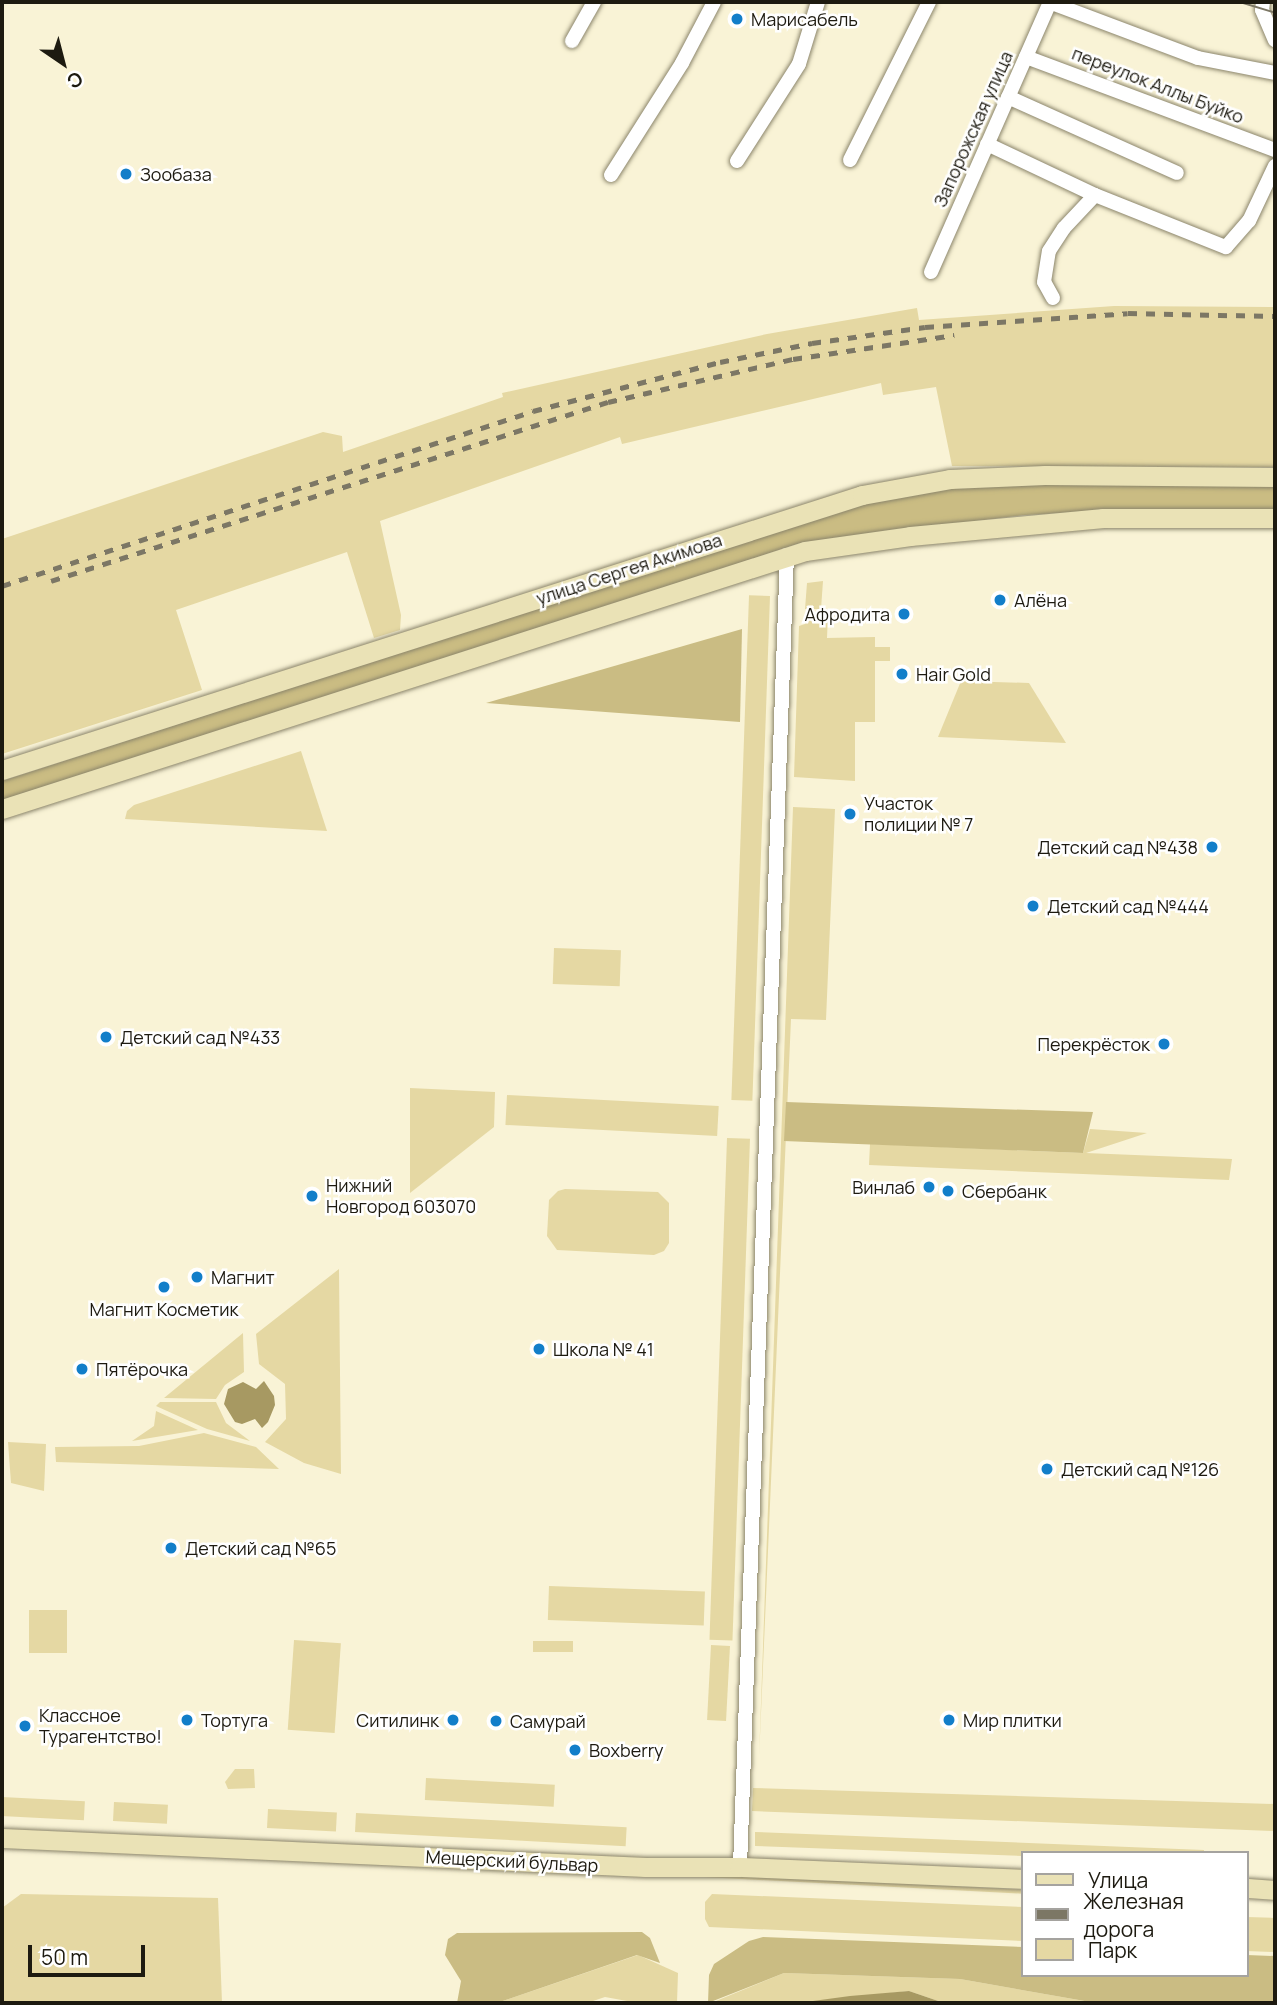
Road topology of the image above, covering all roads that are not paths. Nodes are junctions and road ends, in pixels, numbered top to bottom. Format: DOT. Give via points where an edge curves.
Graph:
graph roads {
  1 [pos="594,2"];
  2 [pos="713,2"];
  3 [pos="818,2"];
  4 [pos="929,2"];
  5 [pos="1050,2"];
  6 [pos="1263,2"];
  7 [pos="1275,40"];
  8 [pos="572,41"];
  9 [pos="1026,57"];
  10 [pos="1275,73"];
  11 [pos="1008,97"];
  12 [pos="987,144"];
  13 [pos="1275,150"];
  14 [pos="850,160"];
  15 [pos="737,161"];
  16 [pos="1275,166"];
  17 [pos="1177,173"];
  18 [pos="611,175"];
  19 [pos="1095,195"];
  20 [pos="931,272"];
  21 [pos="1053,298"];
  22 [pos="1275,477"];
  23 [pos="1275,518"];
  24 [pos="787,555"];
  25 [pos="2,770"];
  26 [pos="2,809"];
  27 [pos="2,1838"];
  28 [pos="740,1867"];
  29 [pos="1021,1879"];
  30 [pos="1249,1888"];
  31 [pos="1275,1889"];
  1 -- 8 [label="street"];
  2 -- 18 [label="street"];
  3 -- 15 [label="street" via="799,65"];
  4 -- 14 [label="street"];
  5 -- 9 [label="street, Запорожская улица"];
  5 -- 10 [label="street" via="1198,58"];
  6 -- 7 [label="street"];
  9 -- 11 [label="street, Запорожская улица"];
  9 -- 13 [label="street, переулок Аллы Буйко"];
  11 -- 12 [label="street, Запорожская улица"];
  11 -- 17 [label="street"];
  12 -- 19 [label="street"];
  12 -- 20 [label="street, Запорожская улица"];
  16 -- 19 [label="street" via="1249,221 1226,247"];
  19 -- 21 [label="street" via="1049,251 1044,282"];
  22 -- 25 [label="main road, улица Сергея Акимова" via="1032,475 950,479 862,495"];
  23 -- 24 [label="main road, улица Сергея Акимова" via="1103,518 910,537"];
  24 -- 26 [label="main road, улица Сергея Акимова"];
  24 -- 28 [label="street"];
  27 -- 28 [label="main road, Мещерский бульвар" via="645,1867"];
  28 -- 29 [label="main road, Мещерский бульвар"];
  30 -- 31 [label="main road"];
}
